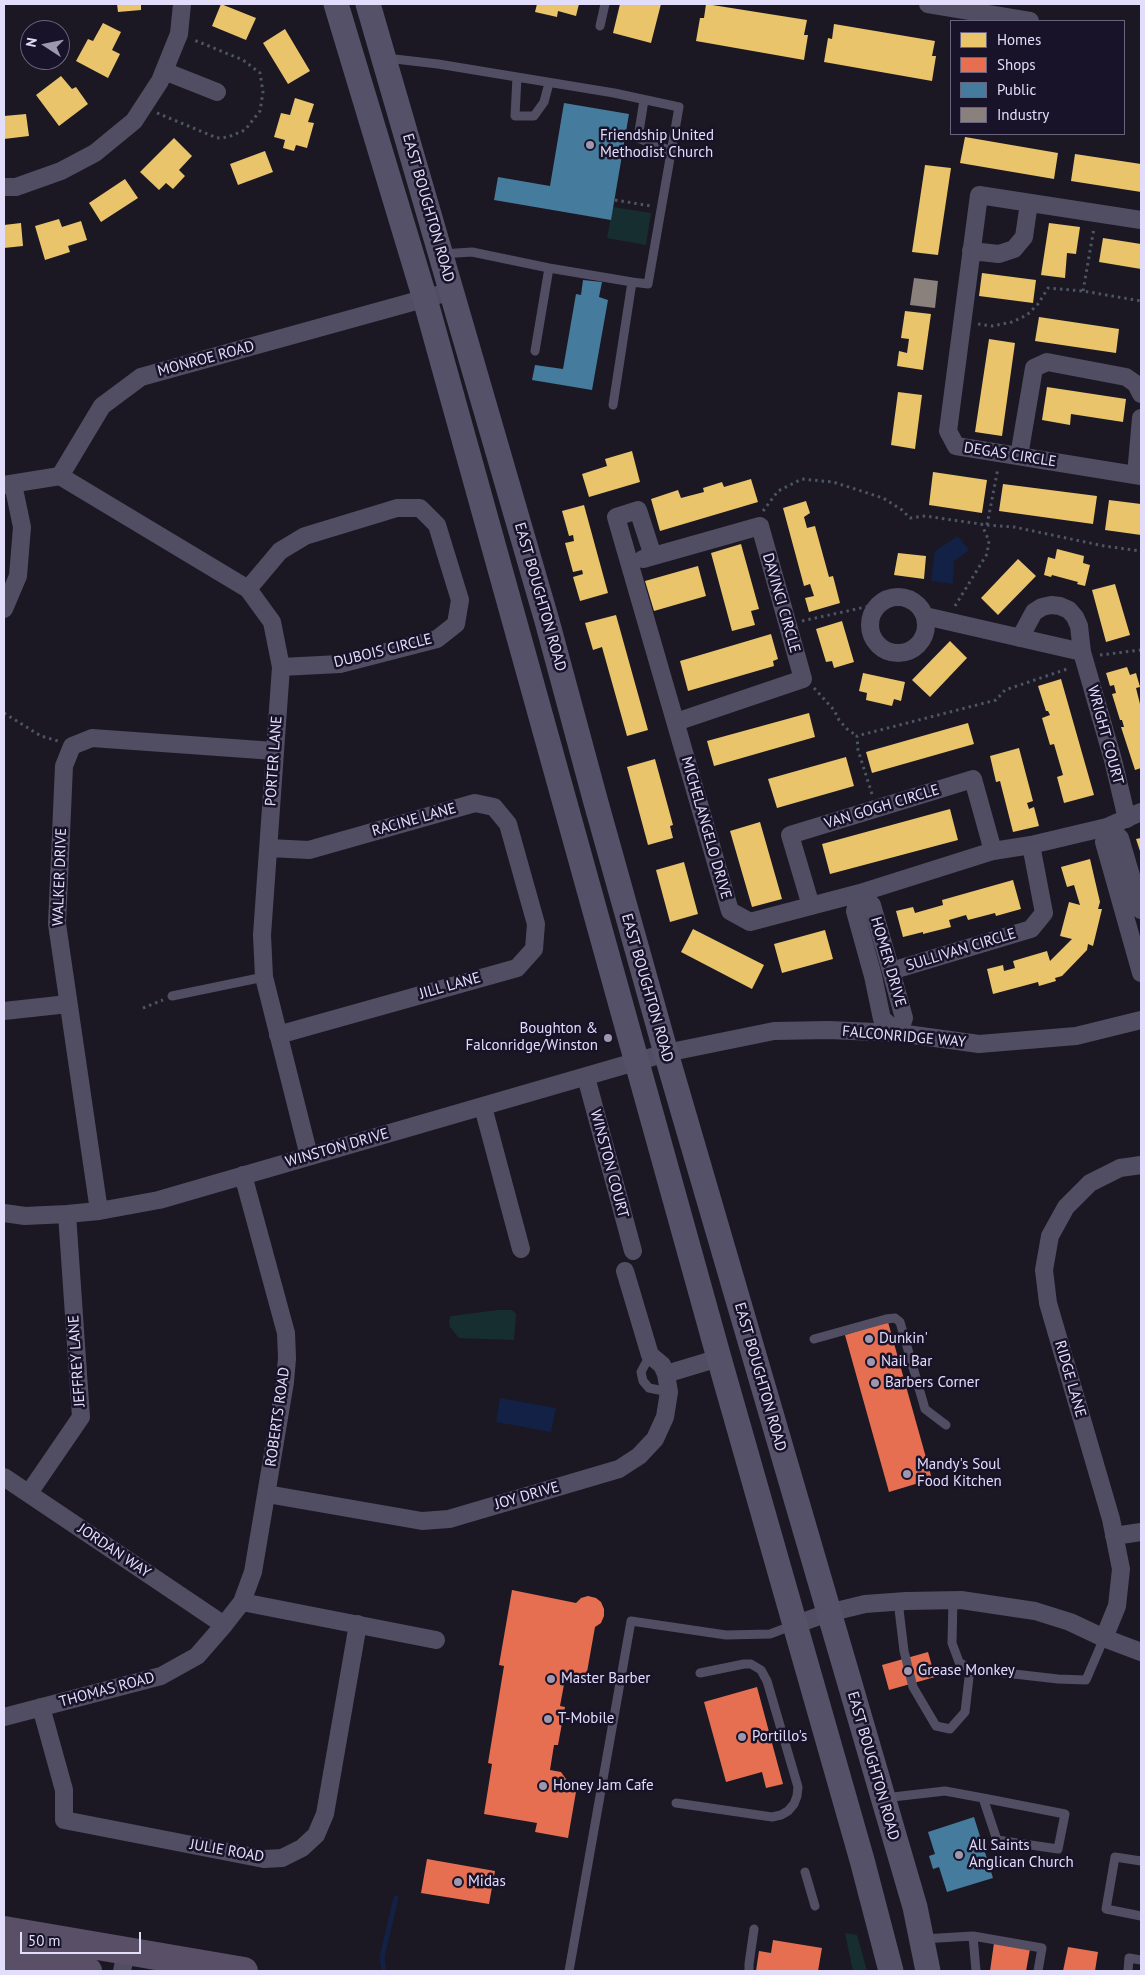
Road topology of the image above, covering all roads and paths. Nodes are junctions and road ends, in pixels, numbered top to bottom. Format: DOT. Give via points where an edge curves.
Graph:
graph roads {
  1 [pos="182,4"];
  2 [pos="336,4"];
  3 [pos="368,4"];
  4 [pos="605,4"];
  5 [pos="928,4"];
  6 [pos="1024,20"];
  7 [pos="600,26"];
  8 [pos="384,57"];
  9 [pos="164,71"];
  10 [pos="517,77"];
  11 [pos="549,83"];
  12 [pos="217,92"];
  13 [pos="644,100"];
  14 [pos="671,152"];
  15 [pos="4,187"];
  16 [pos="615,200"];
  17 [pos="1030,203"];
  18 [pos="662,208"];
  19 [pos="1096,213"];
  20 [pos="1141,220"];
  21 [pos="971,251"];
  22 [pos="441,254"];
  23 [pos="549,268"];
  24 [pos="632,282"];
  25 [pos="452,290"];
  26 [pos="1083,291"];
  27 [pos="425,298"];
  28 [pos="1141,300"];
  29 [pos="962,322"];
  30 [pos="535,351"];
  31 [pos="1141,394"];
  32 [pos="613,405"];
  33 [pos="1141,418"];
  34 [pos="1001,453"];
  35 [pos="1019,456"];
  36 [pos="1139,475"];
  37 [pos="60,476"];
  38 [pos="8,484"];
  39 [pos="987,525"];
  40 [pos="760,526"];
  41 [pos="982,526"];
  42 [pos="1141,551"];
  43 [pos="653,556"];
  44 [pos="630,562"];
  45 [pos="248,589"];
  46 [pos="879,604"];
  47 [pos="4,609"];
  48 [pos="925,616"];
  49 [pos="787,622"];
  50 [pos="950,622"];
  51 [pos="1020,638"];
  52 [pos="1141,650"];
  53 [pos="1084,658"];
  54 [pos="281,666"];
  55 [pos="803,679"];
  56 [pos="4,713"];
  57 [pos="676,722"];
  58 [pos="857,736"];
  59 [pos="72,746"];
  60 [pos="274,751"];
  61 [pos="878,808"];
  62 [pos="1134,816"];
  63 [pos="1108,827"];
  64 [pos="1031,845"];
  65 [pos="269,848"];
  66 [pos="993,851"];
  67 [pos="521,867"];
  68 [pos="1139,891"];
  69 [pos="860,893"];
  70 [pos="811,906"];
  71 [pos="1141,910"];
  72 [pos="891,971"];
  73 [pos="1141,973"];
  74 [pos="264,977"];
  75 [pos="172,996"];
  76 [pos="68,1004"];
  77 [pos="143,1008"];
  78 [pos="4,1011"];
  79 [pos="1141,1020"];
  80 [pos="899,1033"];
  81 [pos="278,1035"];
  82 [pos="666,1053"];
  83 [pos="636,1062"];
  84 [pos="586,1077"];
  85 [pos="483,1107"];
  86 [pos="309,1156"];
  87 [pos="1141,1165"];
  88 [pos="242,1175"];
  89 [pos="99,1211"];
  90 [pos="4,1213"];
  91 [pos="67,1214"];
  92 [pos="521,1249"];
  93 [pos="633,1251"];
  94 [pos="625,1272"];
  95 [pos="814,1339"];
  96 [pos="650,1355"];
  97 [pos="719,1358"];
  98 [pos="666,1374"];
  99 [pos="669,1392"];
  100 [pos="946,1425"];
  101 [pos="4,1477"];
  102 [pos="29,1493"];
  103 [pos="267,1494"];
  104 [pos="1141,1532"];
  105 [pos="1114,1536"];
  106 [pos="953,1600"];
  107 [pos="898,1601"];
  108 [pos="242,1602"];
  109 [pos="828,1613"];
  110 [pos="358,1624"];
  111 [pos="224,1625"];
  112 [pos="794,1625"];
  113 [pos="1104,1638"];
  114 [pos="436,1640"];
  115 [pos="1141,1652"];
  116 [pos="970,1669"];
  117 [pos="700,1673"];
  118 [pos="41,1707"];
  119 [pos="4,1717"];
  120 [pos="883,1798"];
  121 [pos="983,1798"];
  122 [pos="676,1803"];
  123 [pos="1141,1861"];
  124 [pos="805,1872"];
  125 [pos="816,1906"];
  126 [pos="1141,1916"];
  127 [pos="754,1929"];
  128 [pos="4,1930"];
  129 [pos="974,1936"];
  130 [pos="922,1939"];
  131 [pos="4,1957"];
  132 [pos="1141,1960"];
  133 [pos="124,1961"];
  134 [pos="83,1964"];
  135 [pos="244,1971"];
  136 [pos="569,1971"];
  137 [pos="749,1971"];
  138 [pos="891,1971"];
  139 [pos="928,1971"];
  140 [pos="976,1971"];
  141 [pos="1038,1971"];
  142 [pos="1128,1971"];
  1 -- 9 [label="street" via="178,34"];
  2 -- 27 [label="main road, EAST BOUGHTON ROAD"];
  3 -- 8 [label="main road, EAST BOUGHTON ROAD"];
  4 -- 7 [label="lane"];
  5 -- 6 [label="street"];
  8 -- 10 [label="lane"];
  8 -- 22 [label="main road, EAST BOUGHTON ROAD"];
  9 -- 12 [label="street"];
  9 -- 15 [label="street" via="134,121 95,153 61,171 16,187"];
  10 -- 11 [label="lane"];
  10 -- 11 [label="lane" via="515,116 534,116 544,102"];
  11 -- 13 [label="lane"];
  13 -- 14 [label="lane" via="638,138"];
  13 -- 14 [label="lane" via="679,107"];
  14 -- 18 [label="lane"];
  16 -- 18 [label="path"];
  17 -- 19 [label="street, DEGAS CIRCLE"];
  17 -- 21 [label="street" via="1024,237 1014,249 999,254"];
  17 -- 21 [label="street, DEGAS CIRCLE" via="979,195"];
  18 -- 24 [label="lane" via="648,284"];
  19 -- 20 [label="street, DEGAS CIRCLE"];
  19 -- 26 [label="path"];
  21 -- 29 [label="street, DEGAS CIRCLE"];
  22 -- 23 [label="lane" via="472,252"];
  22 -- 25 [label="main road, EAST BOUGHTON ROAD"];
  23 -- 24 [label="lane"];
  23 -- 30 [label="lane"];
  24 -- 32 [label="lane"];
  25 -- 27 [label="street, MONROE ROAD"];
  25 -- 82 [label="main road, EAST BOUGHTON ROAD" via="548,621"];
  26 -- 28 [label="path"];
  26 -- 29 [label="path" via="1048,288 1027,315 1012,322 992,326"];
  27 -- 37 [label="street, MONROE ROAD" via="142,377 102,406"];
  27 -- 83 [label="main road, EAST BOUGHTON ROAD"];
  29 -- 34 [label="street, DEGAS CIRCLE" via="948,431 956,446"];
  31 -- 35 [label="street" via="1136,384 1126,377 1046,362 1034,368"];
  33 -- 36 [label="street"];
  34 -- 35 [label="street, DEGAS CIRCLE"];
  34 -- 39 [label="path"];
  35 -- 36 [label="street, DEGAS CIRCLE"];
  37 -- 38 [label="street"];
  37 -- 45 [label="street, PORTER LANE"];
  38 -- 47 [label="street" via="22,527 18,576"];
  39 -- 41 [label="path"];
  39 -- 42 [label="path" via="1014,527"];
  40 -- 41 [label="path" via="762,514 778,490 802,479 833,482 883,498 910,518 925,516"];
  40 -- 43 [label="street"];
  40 -- 49 [label="street, DAVINCI CIRCLE"];
  41 -- 50 [label="path" via="988,541 987,554 957,601"];
  43 -- 44 [label="street"];
  43 -- 44 [label="street, MICHELANGELO DRIVE" via="638,510 616,517"];
  44 -- 57 [label="street, MICHELANGELO DRIVE"];
  45 -- 54 [label="street, PORTER LANE" via="272,622"];
  45 -- 54 [label="street, DUBOIS CIRCLE" via="280,551 305,536 397,508 420,508 437,525 460,600 456,624 436,639 340,664"];
  46 -- 48 [label="street" via="900,596 920,606"];
  46 -- 48 [label="street" via="869,623 871,634 876,644 896,654 916,647 923,638"];
  46 -- 49 [label="path"];
  48 -- 50 [label="street"];
  49 -- 55 [label="street, DAVINCI CIRCLE"];
  50 -- 51 [label="street"];
  51 -- 53 [label="street"];
  51 -- 53 [label="street, WRIGHT COURT" via="1034,612 1042,607 1060,606 1075,617"];
  52 -- 53 [label="path"];
  53 -- 58 [label="path" via="1005,690 996,700"];
  53 -- 62 [label="street, WRIGHT COURT" via="1113,760"];
  54 -- 60 [label="street, PORTER LANE"];
  55 -- 57 [label="street"];
  55 -- 58 [label="path"];
  56 -- 59 [label="path" via="41,736"];
  57 -- 70 [label="street, MICHELANGELO DRIVE" via="730,911 750,922"];
  58 -- 61 [label="path" via="863,767"];
  59 -- 60 [label="street" via="92,738"];
  59 -- 76 [label="street, WALKER DRIVE" via="64,766 56,924"];
  60 -- 65 [label="street, PORTER LANE"];
  61 -- 66 [label="street, VAN GOGH CIRCLE" via="974,779"];
  61 -- 70 [label="street, VAN GOGH CIRCLE" via="790,835"];
  62 -- 63 [label="street, MICHELANGELO DRIVE"];
  63 -- 64 [label="street, MICHELANGELO DRIVE"];
  63 -- 68 [label="street" via="1120,838"];
  63 -- 73 [label="street" via="1104,842"];
  64 -- 66 [label="street, MICHELANGELO DRIVE"];
  64 -- 72 [label="street, SULLIVAN CIRCLE" via="1044,913 1031,930"];
  65 -- 67 [label="street, RACINE LANE" via="308,850 475,803 494,807 508,824"];
  65 -- 74 [label="street, PORTER LANE" via="262,935"];
  66 -- 69 [label="street, MICHELANGELO DRIVE"];
  67 -- 81 [label="street, JILL LANE" via="536,924 534,949 516,968"];
  68 -- 71 [label="street"];
  69 -- 70 [label="street, MICHELANGELO DRIVE"];
  69 -- 72 [label="street, HOMER DRIVE" via="872,905"];
  69 -- 80 [label="street, HOMER DRIVE" via="855,911 882,1019"];
  72 -- 80 [label="street, HOMER DRIVE" via="904,1018"];
  74 -- 75 [label="lane"];
  74 -- 81 [label="street, PORTER LANE"];
  75 -- 77 [label="path"];
  76 -- 78 [label="street"];
  76 -- 89 [label="street, WALKER DRIVE"];
  79 -- 80 [label="street, FALCONRIDGE WAY" via="1076,1036 979,1044"];
  80 -- 82 [label="street, FALCONRIDGE WAY" via="774,1031"];
  81 -- 86 [label="street, PORTER LANE"];
  82 -- 83 [label="street, WINSTON DRIVE"];
  82 -- 109 [label="main road, EAST BOUGHTON ROAD"];
  83 -- 84 [label="street, WINSTON DRIVE"];
  83 -- 97 [label="main road, EAST BOUGHTON ROAD"];
  84 -- 85 [label="street, WINSTON DRIVE"];
  84 -- 93 [label="street, WINSTON COURT"];
  85 -- 86 [label="street, WINSTON DRIVE"];
  85 -- 92 [label="street"];
  86 -- 88 [label="street, WINSTON DRIVE"];
  87 -- 105 [label="street, RIDGE LANE" via="1120,1168 1090,1183 1066,1207 1050,1236 1044,1270 1048,1303"];
  88 -- 89 [label="street, WINSTON DRIVE" via="159,1200"];
  88 -- 103 [label="street, ROBERTS ROAD" via="286,1333 285,1382"];
  89 -- 91 [label="street, WINSTON DRIVE"];
  90 -- 91 [label="street, WINSTON DRIVE" via="25,1216"];
  91 -- 102 [label="street, JEFFREY LANE" via="81,1416"];
  94 -- 96 [label="street"];
  95 -- 100 [label="lane" via="895,1318 900,1322 925,1409"];
  96 -- 98 [label="street" via="662,1365"];
  96 -- 99 [label="lane" via="641,1372 643,1381 649,1388"];
  97 -- 98 [label="street"];
  97 -- 112 [label="main road, EAST BOUGHTON ROAD"];
  98 -- 99 [label="street, JOY DRIVE"];
  99 -- 103 [label="street, JOY DRIVE" via="655,1439 639,1456 619,1469 449,1519 422,1520"];
  101 -- 102 [label="street, JORDAN WAY"];
  102 -- 111 [label="street, JORDAN WAY"];
  103 -- 108 [label="street, ROBERTS ROAD" via="252,1572"];
  104 -- 105 [label="street"];
  105 -- 113 [label="street, RIDGE LANE" via="1121,1569 1117,1606"];
  106 -- 107 [label="street"];
  106 -- 113 [label="street" via="1035,1611 1070,1622"];
  106 -- 116 [label="lane" via="952,1643 960,1662"];
  107 -- 109 [label="street" via="865,1604"];
  107 -- 116 [label="lane" via="904,1651 913,1686 936,1726 950,1729 965,1712"];
  108 -- 110 [label="street"];
  108 -- 111 [label="street, THOMAS ROAD"];
  109 -- 112 [label="street"];
  109 -- 120 [label="main road, EAST BOUGHTON ROAD"];
  110 -- 114 [label="street"];
  110 -- 118 [label="street, JULIE ROAD" via="325,1814 316,1835 302,1848 282,1858 264,1858 64,1820 64,1790"];
  111 -- 118 [label="street, THOMAS ROAD" via="197,1656 161,1676"];
  112 -- 136 [label="lane" via="770,1634 726,1635 631,1620"];
  112 -- 138 [label="main road, EAST BOUGHTON ROAD"];
  113 -- 115 [label="street"];
  113 -- 116 [label="lane" via="1086,1680"];
  117 -- 122 [label="lane" via="744,1664 762,1670 798,1787 797,1796 788,1811 772,1817"];
  118 -- 119 [label="street, THOMAS ROAD"];
  120 -- 121 [label="lane" via="945,1791"];
  120 -- 130 [label="main road, EAST BOUGHTON ROAD"];
  121 -- 121 [label="lane" via="1065,1814 1058,1850 996,1840"];
  123 -- 126 [label="lane" via="1115,1856 1106,1909"];
  124 -- 125 [label="lane"];
  127 -- 137 [label="lane"];
  128 -- 134 [label="main road"];
  129 -- 130 [label="lane"];
  129 -- 140 [label="lane"];
  129 -- 141 [label="lane" via="1042,1948"];
  130 -- 139 [label="main road, EAST BOUGHTON ROAD"];
  131 -- 134 [label="main road"];
  132 -- 142 [label="lane" via="1130,1958"];
  133 -- 134 [label="main road"];
  133 -- 135 [label="main road"];
}
